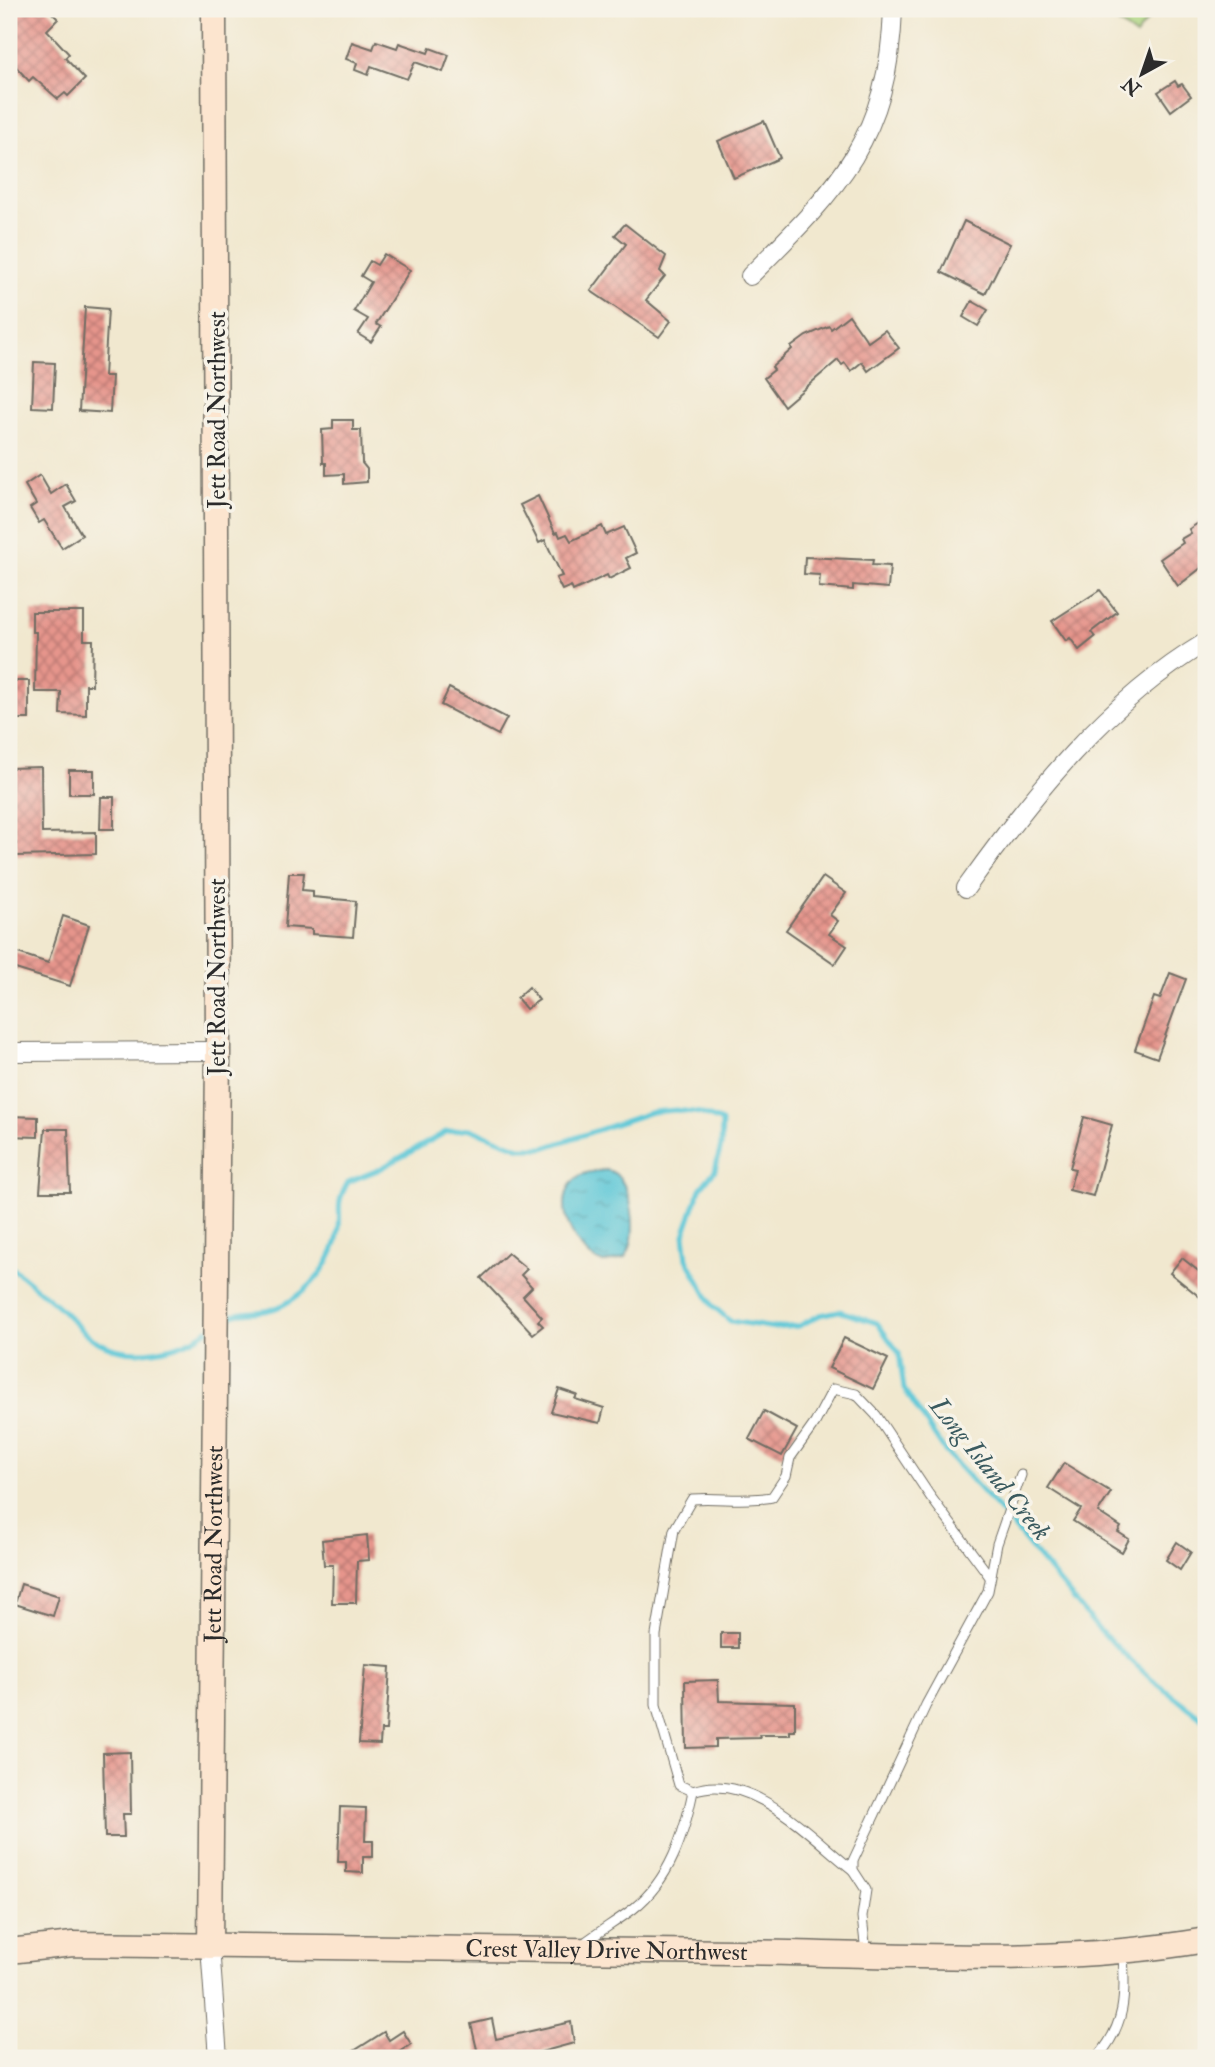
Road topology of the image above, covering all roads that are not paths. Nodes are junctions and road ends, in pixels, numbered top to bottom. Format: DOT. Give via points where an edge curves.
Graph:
graph roads {
  1 [pos="214,9"];
  2 [pos="893,9"];
  3 [pos="750,276"];
  4 [pos="1206,642"];
  5 [pos="965,888"];
  6 [pos="218,1051"];
  7 [pos="9,1052"];
  8 [pos="1021,1475"];
  9 [pos="990,1577"];
  10 [pos="693,1791"];
  11 [pos="853,1870"];
  12 [pos="1206,1940"];
  13 [pos="210,1946"];
  14 [pos="577,1949"];
  15 [pos="9,1951"];
  16 [pos="1123,1951"];
  17 [pos="867,1954"];
  18 [pos="218,2058"];
  19 [pos="1097,2058"];
  1 -- 6 [label="street, Jett Road Northwest"];
  2 -- 3 [label="street" via="886,75 873,124 827,196"];
  4 -- 5 [label="street" via="1149,679 1114,709"];
  6 -- 7 [label="street"];
  6 -- 13 [label="street, Jett Road Northwest"];
  8 -- 9 [label="lane"];
  9 -- 10 [label="lane" via="876,1415 856,1394 834,1389 790,1458 786,1476 772,1497 692,1499 674,1530 656,1635 656,1705 673,1772 679,1785"];
  9 -- 11 [label="lane" via="988,1591 870,1820"];
  10 -- 11 [label="lane" via="712,1784 765,1802 802,1824"];
  10 -- 14 [label="lane" via="682,1837 660,1879 635,1907"];
  11 -- 17 [label="lane" via="866,1890 862,1917"];
  12 -- 16 [label="street, Crest Valley Drive Northwest"];
  13 -- 14 [label="street, Crest Valley Drive Northwest"];
  13 -- 15 [label="street, Crest Valley Drive Northwest" via="73,1944"];
  13 -- 18 [label="street"];
  14 -- 17 [label="street, Crest Valley Drive Northwest"];
  16 -- 17 [label="street, Crest Valley Drive Northwest" via="1015,1956"];
  16 -- 19 [label="lane" via="1123,2017"];
}
